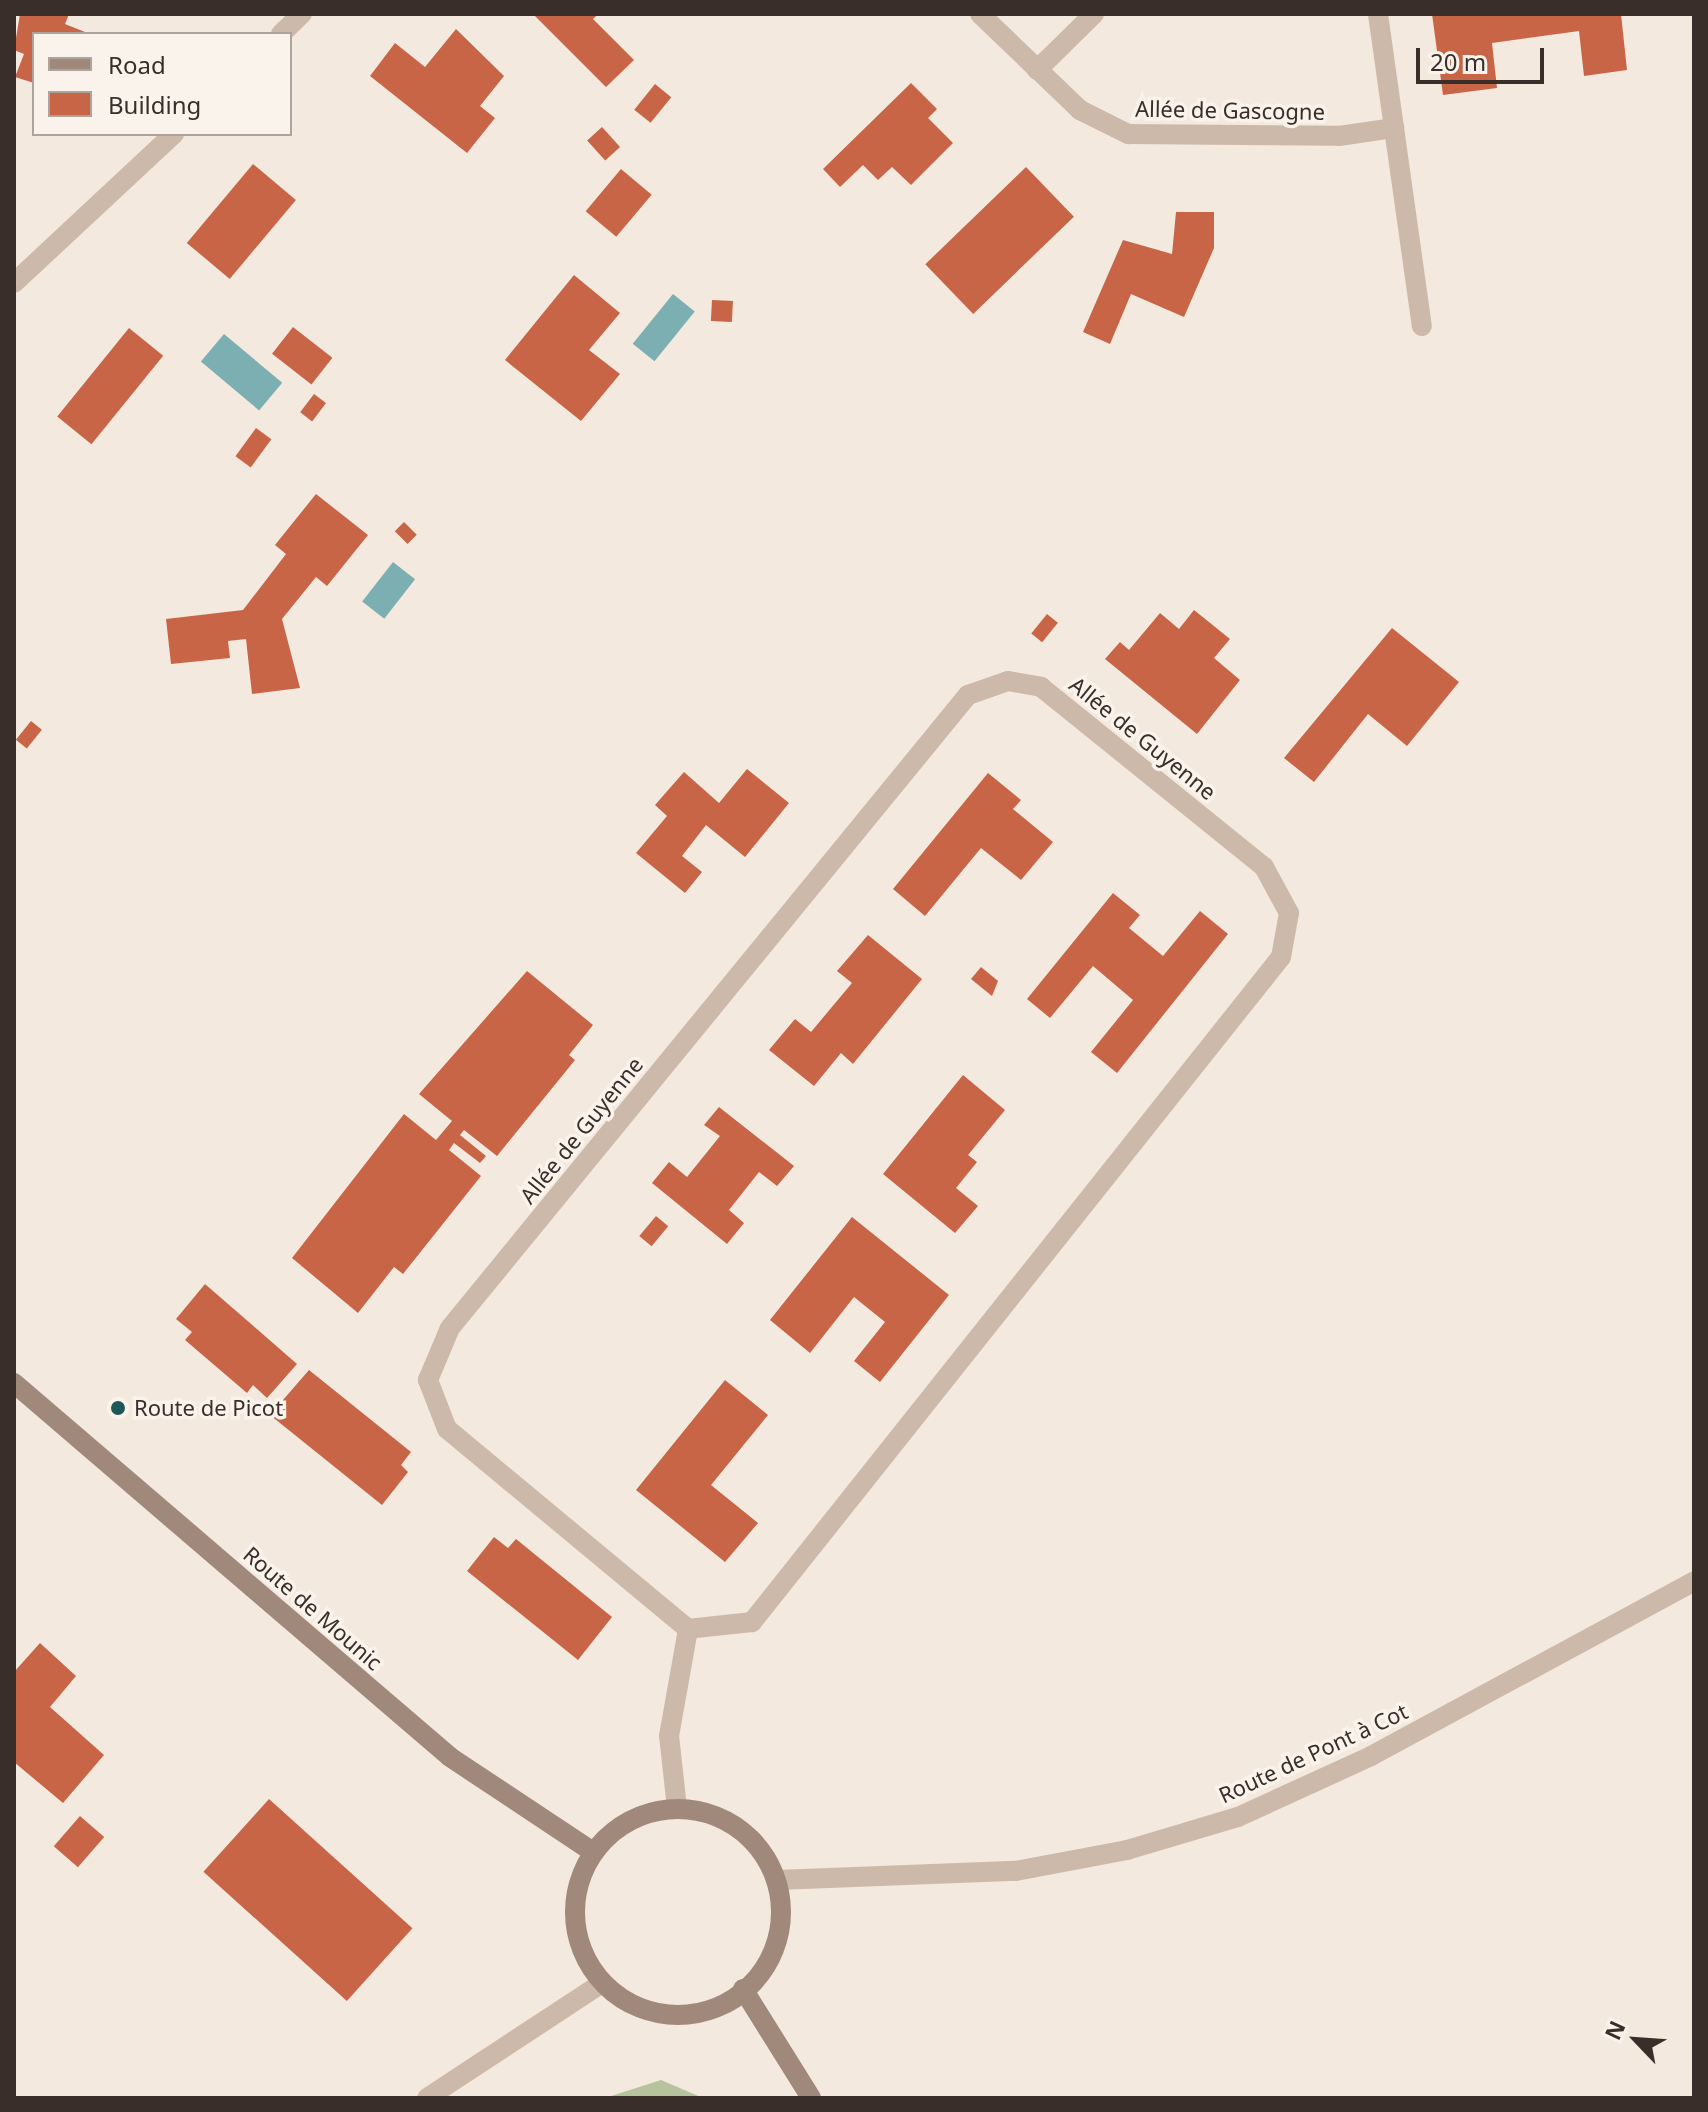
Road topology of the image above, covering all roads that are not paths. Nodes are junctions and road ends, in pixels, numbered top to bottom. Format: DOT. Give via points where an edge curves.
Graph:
graph roads {
  1 [pos="302,14"];
  2 [pos="980,14"];
  3 [pos="1094,14"];
  4 [pos="1378,14"];
  5 [pos="283,32"];
  6 [pos="1037,70"];
  7 [pos="1394,128"];
  8 [pos="172,136"];
  9 [pos="14,283"];
  10 [pos="1422,326"];
  11 [pos="14,1383"];
  12 [pos="1694,1581"];
  13 [pos="688,1629"];
  14 [pos="677,1808"];
  15 [pos="593,1852"];
  16 [pos="777,1880"];
  17 [pos="602,1983"];
  18 [pos="743,1989"];
  19 [pos="427,2098"];
  20 [pos="811,2098"];
  1 -- 5 [label="street"];
  2 -- 6 [label="street, Allée de Gascogne"];
  3 -- 6 [label="street"];
  4 -- 7 [label="street"];
  6 -- 7 [label="street, Allée de Gascogne" via="1080,110 1128,134 1339,136"];
  7 -- 10 [label="street"];
  8 -- 9 [label="street"];
  11 -- 15 [label="main road, Route de Mounic" via="450,1757"];
  12 -- 16 [label="street, Route de Pont à Cot" via="1371,1756 1238,1817 1127,1850 1016,1871"];
  13 -- 13 [label="street, Allée de Guyenne" via="447,1429 428,1380 450,1328 968,695 1008,681 1041,687 1264,867 1289,913 1281,957 752,1622"];
  13 -- 14 [label="street" via="669,1736"];
  14 -- 15 [label="main road" via="617,1829"];
  14 -- 16 [label="main road" via="739,1828"];
  15 -- 17 [label="main road" via="578,1884 574,1919 583,1954"];
  16 -- 18 [label="main road" via="776,1944"];
  17 -- 18 [label="main road" via="653,2013 682,2016 712,2010"];
  17 -- 19 [label="street"];
  18 -- 20 [label="main road"];
}
